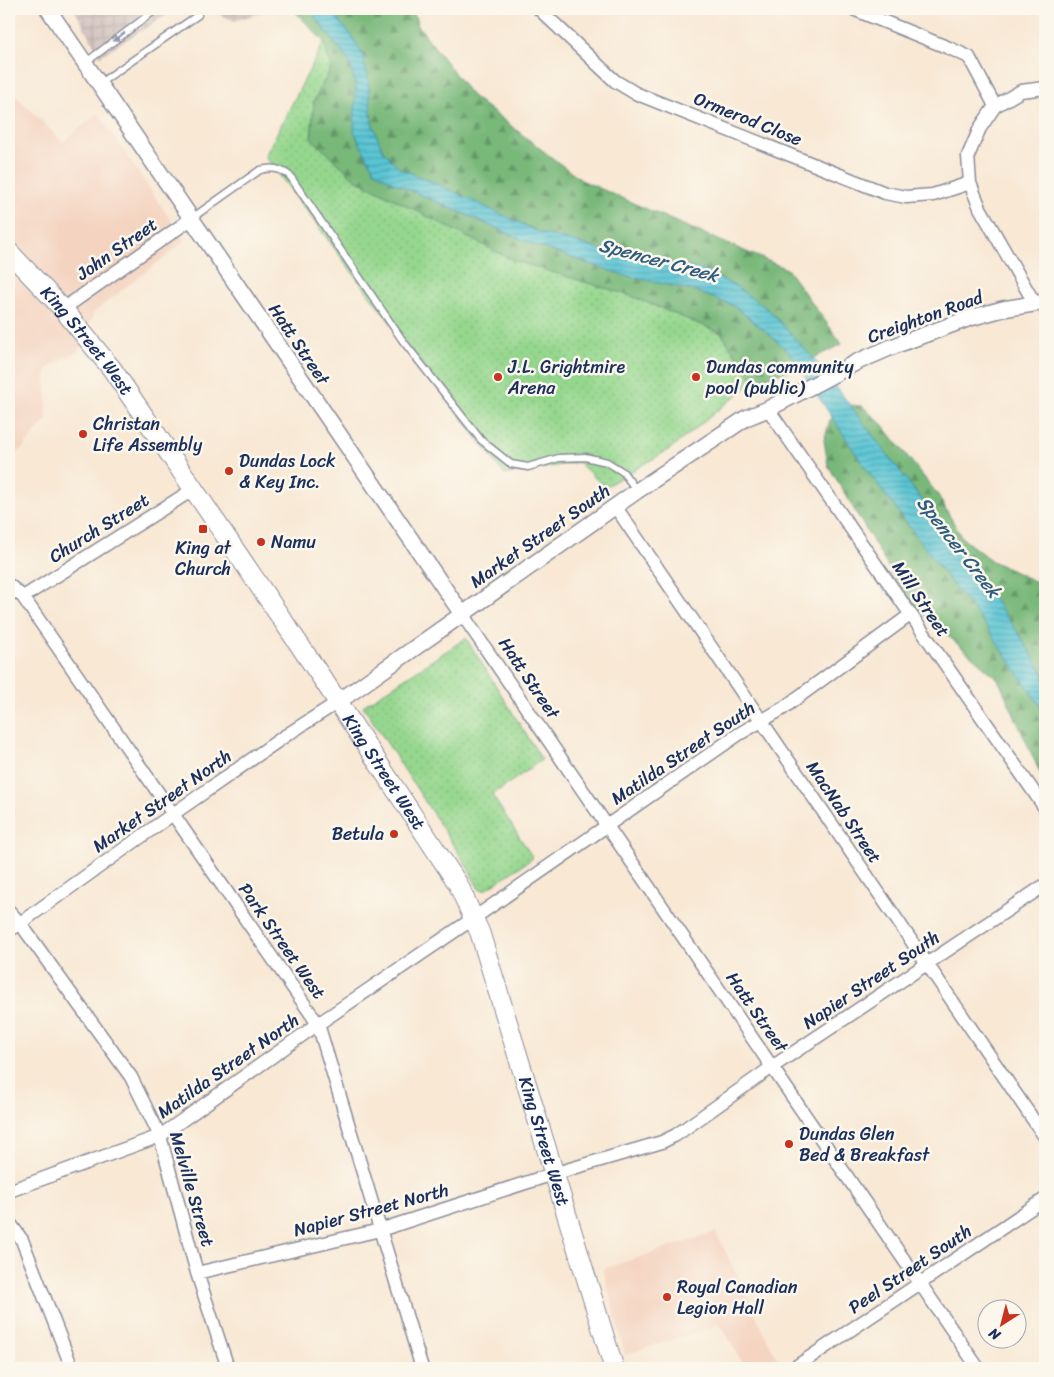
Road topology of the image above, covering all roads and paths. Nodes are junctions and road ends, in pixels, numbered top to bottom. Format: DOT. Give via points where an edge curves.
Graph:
graph roads {
  1 [pos="48,9"];
  2 [pos="539,9"];
  3 [pos="853,9"];
  4 [pos="153,10"];
  5 [pos="198,14"];
  6 [pos="85,63"];
  7 [pos="99,84"];
  8 [pos="1045,88"];
  9 [pos="995,106"];
  10 [pos="970,183"];
  11 [pos="191,219"];
  12 [pos="9,252"];
  13 [pos="1040,303"];
  14 [pos="63,309"];
  15 [pos="768,409"];
  16 [pos="194,489"];
  17 [pos="637,490"];
  18 [pos="615,506"];
  19 [pos="9,585"];
  20 [pos="24,597"];
  21 [pos="462,614"];
  22 [pos="910,615"];
  23 [pos="338,702"];
  24 [pos="761,722"];
  25 [pos="1045,808"];
  26 [pos="173,814"];
  27 [pos="606,826"];
  28 [pos="1045,885"];
  29 [pos="9,911"];
  30 [pos="474,918"];
  31 [pos="20,923"];
  32 [pos="9,931"];
  33 [pos="927,964"];
  34 [pos="318,1024"];
  35 [pos="772,1067"];
  36 [pos="160,1136"];
  37 [pos="1045,1137"];
  38 [pos="553,1174"];
  39 [pos="9,1191"];
  40 [pos="1045,1199"];
  41 [pos="9,1222"];
  42 [pos="380,1230"];
  43 [pos="197,1273"];
  44 [pos="920,1283"];
  45 [pos="72,1368"];
  46 [pos="228,1368"];
  47 [pos="422,1368"];
  48 [pos="614,1368"];
  49 [pos="794,1368"];
  50 [pos="978,1368"];
  1 -- 6 [label="street, Hatt Street"];
  2 -- 10 [label="street, Ormerod Close" via="615,81 635,93 885,192 906,197 934,195"];
  3 -- 9 [label="street" via="969,58"];
  4 -- 6 [label="lane, one-way"];
  5 -- 7 [label="lane"];
  6 -- 7 [label="street, Hatt Street"];
  7 -- 11 [label="street, Hatt Street"];
  8 -- 9 [label="street" via="1021,90"];
  9 -- 10 [label="street" via="980,128 968,156"];
  10 -- 13 [label="street" via="980,208"];
  11 -- 14 [label="street, John Street"];
  11 -- 17 [label="lane" via="260,170 271,167 282,170 290,176 402,341 481,440 511,464 528,467 559,458 585,457 607,462 623,472"];
  11 -- 21 [label="street, Hatt Street"];
  12 -- 14 [label="main road, King Street West"];
  13 -- 15 [label="street, Creighton Road" via="970,318 894,346"];
  14 -- 16 [label="main road, King Street West" via="112,369"];
  15 -- 17 [label="street, Market Street South" via="746,418"];
  15 -- 22 [label="street, Mill Street"];
  16 -- 20 [label="street, Church Street"];
  16 -- 23 [label="main road, King Street West"];
  17 -- 18 [label="street, Market Street South"];
  18 -- 21 [label="street, Market Street South"];
  18 -- 24 [label="street, MacNab Street"];
  19 -- 20 [label="street, Park Street West"];
  20 -- 26 [label="street, Park Street West"];
  21 -- 23 [label="street, Market Street South"];
  21 -- 27 [label="street, Hatt Street"];
  22 -- 24 [label="street, Matilda Street South"];
  22 -- 25 [label="street, Mill Street"];
  23 -- 26 [label="street, Market Street North"];
  23 -- 30 [label="main road, King Street West" via="458,884"];
  24 -- 27 [label="street, Matilda Street South"];
  24 -- 33 [label="street, MacNab Street"];
  26 -- 31 [label="street, Market Street North"];
  26 -- 34 [label="street, Park Street West"];
  27 -- 30 [label="street, Matilda Street South"];
  27 -- 35 [label="street, Hatt Street"];
  28 -- 33 [label="street, Napier Street South"];
  29 -- 31 [label="street, Melville Street"];
  30 -- 34 [label="street, Matilda Street North"];
  30 -- 38 [label="main road, King Street West"];
  31 -- 32 [label="street, Market Street North"];
  31 -- 36 [label="street, Melville Street" via="131,1077"];
  33 -- 35 [label="street, Napier Street South"];
  33 -- 37 [label="street, MacNab Street"];
  34 -- 36 [label="street, Matilda Street North"];
  34 -- 42 [label="street, Park Street West"];
  35 -- 38 [label="street, Napier Street South" via="662,1142"];
  35 -- 44 [label="street, Hatt Street"];
  36 -- 39 [label="street, Matilda Street North"];
  36 -- 43 [label="street, Melville Street"];
  38 -- 42 [label="street, Napier Street North"];
  38 -- 48 [label="main road, King Street West"];
  40 -- 44 [label="street, Peel Street South"];
  41 -- 45 [label="street" via="22,1240"];
  42 -- 43 [label="street, Napier Street North"];
  42 -- 47 [label="street, Park Street West"];
  43 -- 46 [label="street, Melville Street"];
  44 -- 49 [label="street, Peel Street South"];
  44 -- 50 [label="street, Hatt Street"];
}
